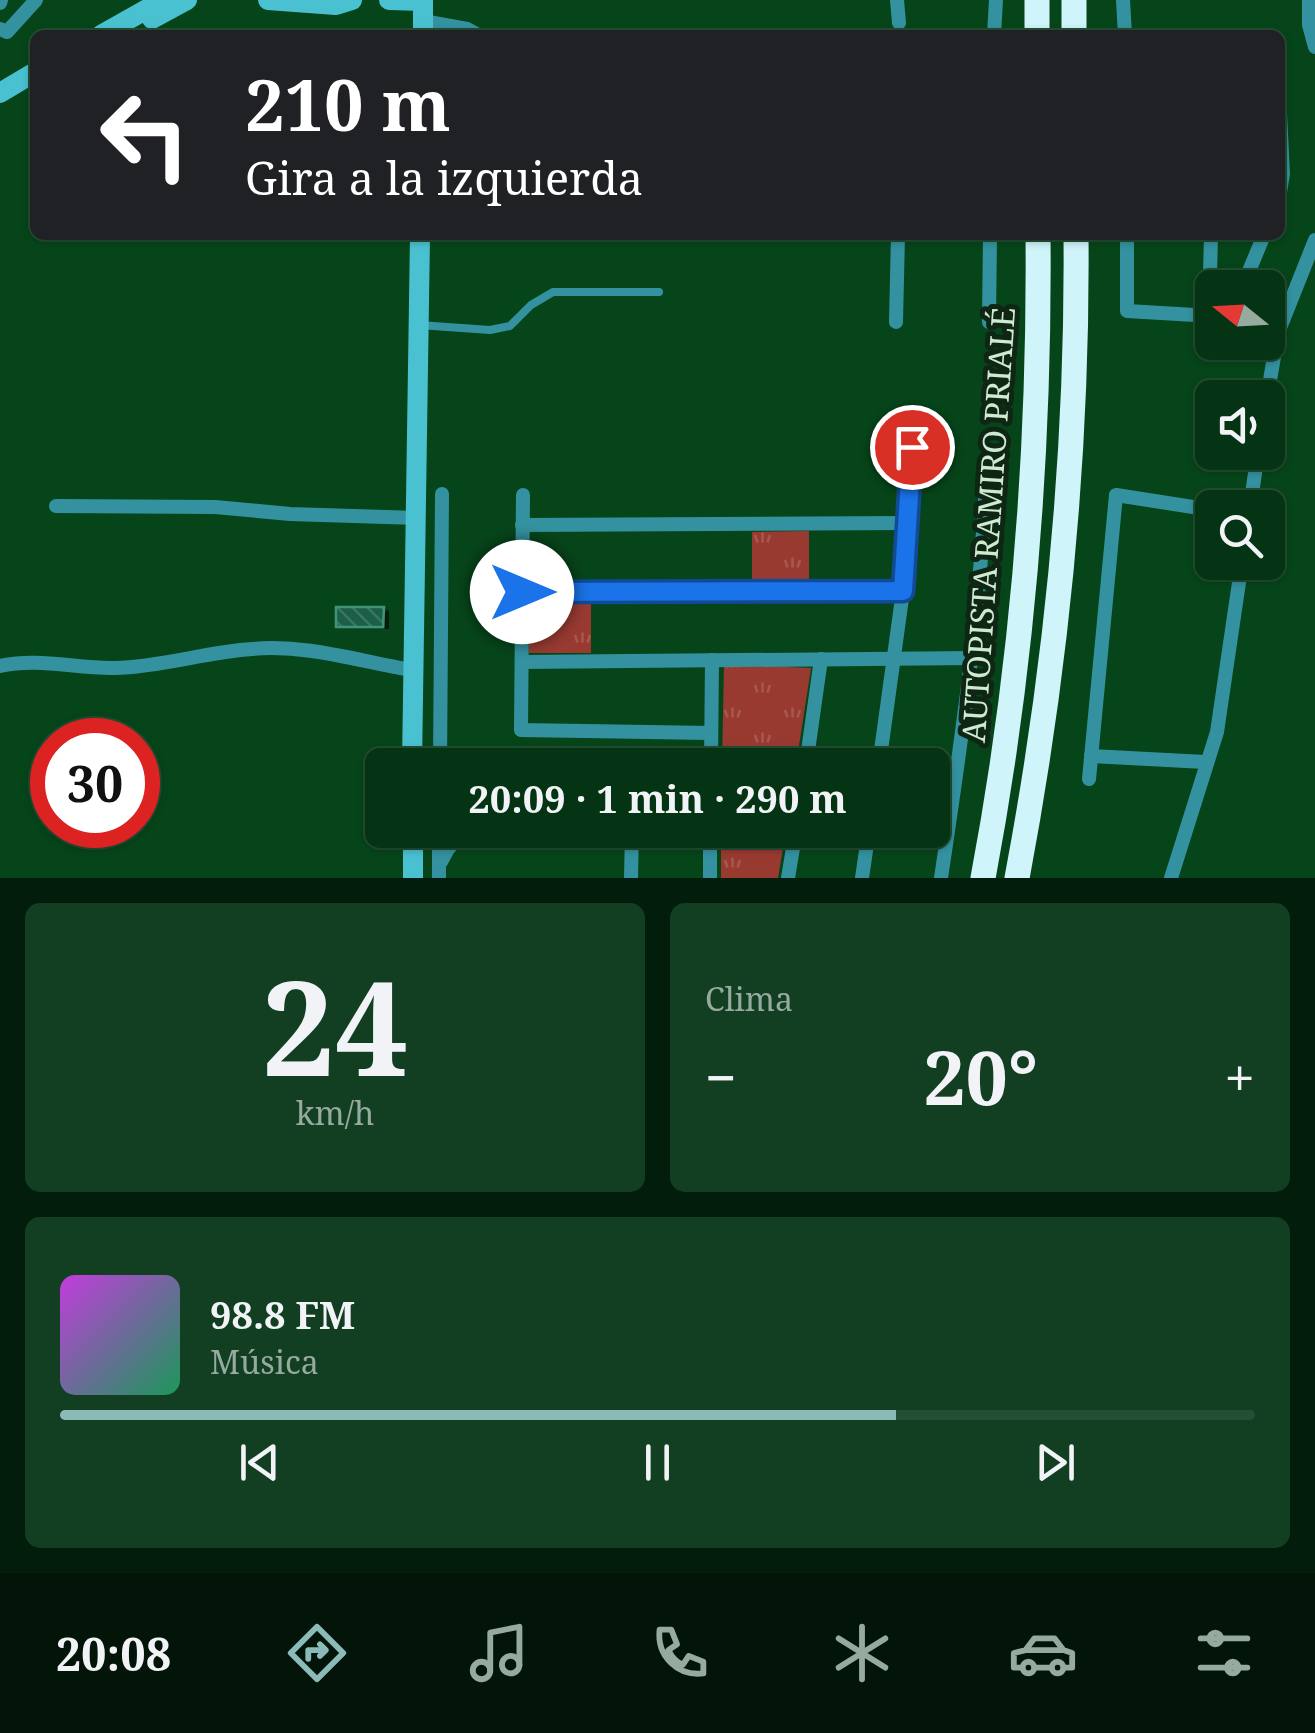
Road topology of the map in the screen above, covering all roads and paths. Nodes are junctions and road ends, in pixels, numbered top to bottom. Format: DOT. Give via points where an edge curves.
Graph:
graph roads {
  1 [pos="36,0"];
  2 [pos="187,0"];
  3 [pos="268,0"];
  4 [pos="352,0"];
  5 [pos="389,0"];
  6 [pos="898,0"];
  7 [pos="996,0"];
  8 [pos="1037,0"];
  9 [pos="1074,0"];
  10 [pos="1123,0"];
  11 [pos="1309,0"];
  12 [pos="161,4"];
  13 [pos="423,14"];
  14 [pos="899,24"];
  15 [pos="0,29"];
  16 [pos="111,30"];
  17 [pos="130,30"];
  18 [pos="470,30"];
  19 [pos="994,30"];
  20 [pos="1037,30"];
  21 [pos="1074,30"];
  22 [pos="1124,30"];
  23 [pos="1315,48"];
  24 [pos="30,75"];
  25 [pos="30,88"];
  26 [pos="0,94"];
  27 [pos="0,107"];
  28 [pos="420,240"];
  29 [pos="898,240"];
  30 [pos="990,240"];
  31 [pos="1038,240"];
  32 [pos="1076,240"];
  33 [pos="1126,240"];
  34 [pos="1211,240"];
  35 [pos="1262,240"];
  36 [pos="1315,240"];
  37 [pos="1211,270"];
  38 [pos="1249,270"];
  39 [pos="658,292"];
  40 [pos="1195,315"];
  41 [pos="896,322"];
  42 [pos="988,322"];
  43 [pos="419,325"];
  44 [pos="1270,380"];
  45 [pos="912,447"];
  46 [pos="987,458"];
  47 [pos="442,494"];
  48 [pos="522,495"];
  49 [pos="56,506"];
  50 [pos="1195,507"];
  51 [pos="908,523"];
  52 [pos="418,524"];
  53 [pos="522,525"];
  54 [pos="442,550"];
  55 [pos="1239,580"];
  56 [pos="903,591"];
  57 [pos="522,592"];
  58 [pos="894,657"];
  59 [pos="974,658"];
  60 [pos="821,659"];
  61 [pos="712,660"];
  62 [pos="522,662"];
  63 [pos="0,666"];
  64 [pos="412,670"];
  65 [pos="711,734"];
  66 [pos="412,748"];
  67 [pos="440,748"];
  68 [pos="711,748"];
  69 [pos="808,748"];
  70 [pos="882,748"];
  71 [pos="1092,756"];
  72 [pos="1205,762"];
  73 [pos="1089,779"];
  74 [pos="412,848"];
  75 [pos="449,848"];
  76 [pos="632,848"];
  77 [pos="710,848"];
  78 [pos="793,848"];
  79 [pos="867,848"];
  80 [pos="439,873"];
  81 [pos="413,878"];
  82 [pos="631,878"];
  83 [pos="710,878"];
  84 [pos="788,878"];
  85 [pos="862,878"];
  86 [pos="941,878"];
  87 [pos="983,878"];
  88 [pos="1017,878"];
  89 [pos="1171,878"];
  1 -- 15 [label="street" via="13,30"];
  2 -- 12 [label="street"];
  3 -- 4 [label="street" via="336,6"];
  5 -- 13 [label="street"];
  6 -- 14 [label="street"];
  7 -- 19 [label="street"];
  8 -- 20 [label="highway"];
  9 -- 21 [label="highway"];
  10 -- 22 [label="street"];
  11 -- 23 [label="street"];
  12 -- 16 [label="street"];
  12 -- 17 [label="street"];
  13 -- 18 [label="street"];
  24 -- 26 [label="street"];
  25 -- 27 [label="street"];
  28 -- 43 [label="street"];
  29 -- 41 [label="street"];
  30 -- 42 [label="street"];
  31 -- 87 [label="highway, AUTOPISTA RAMIRO PRIALÉ" via="1021,634"];
  32 -- 88 [label="highway, AUTOPISTA RAMIRO PRIALÉ" via="1071,465 1060,594"];
  33 -- 40 [label="street" via="1127,311"];
  34 -- 37 [label="street"];
  35 -- 38 [label="street"];
  36 -- 44 [label="street" via="1278,333"];
  39 -- 43 [label="lane" via="552,292 510,326 490,330"];
  43 -- 52 [label="street"];
  45 -- 51 [label="street"];
  46 -- 59 [label="street"];
  47 -- 54 [label="street"];
  48 -- 53 [label="street"];
  49 -- 52 [label="street" via="215,507"];
  50 -- 71 [label="street" via="1116,494"];
  51 -- 53 [label="street"];
  51 -- 56 [label="street"];
  52 -- 54 [label="street"];
  52 -- 64 [label="street"];
  53 -- 57 [label="street"];
  54 -- 67 [label="street"];
  55 -- 72 [label="street" via="1217,732"];
  56 -- 57 [label="street"];
  56 -- 58 [label="street"];
  57 -- 62 [label="street"];
  58 -- 59 [label="street"];
  58 -- 60 [label="street"];
  58 -- 70 [label="street"];
  59 -- 86 [label="street"];
  60 -- 61 [label="street"];
  60 -- 69 [label="street"];
  61 -- 62 [label="street"];
  61 -- 65 [label="street"];
  62 -- 65 [label="street" via="521,730"];
  63 -- 64 [label="street" via="23,661 114,668 250,648 311,648"];
  64 -- 66 [label="street"];
  65 -- 68 [label="street"];
  71 -- 72 [label="street"];
  71 -- 73 [label="street"];
  72 -- 89 [label="street"];
  74 -- 81 [label="street"];
  75 -- 80 [label="street"];
  76 -- 82 [label="street"];
  77 -- 83 [label="street"];
  78 -- 84 [label="street"];
  79 -- 85 [label="street"];
}
